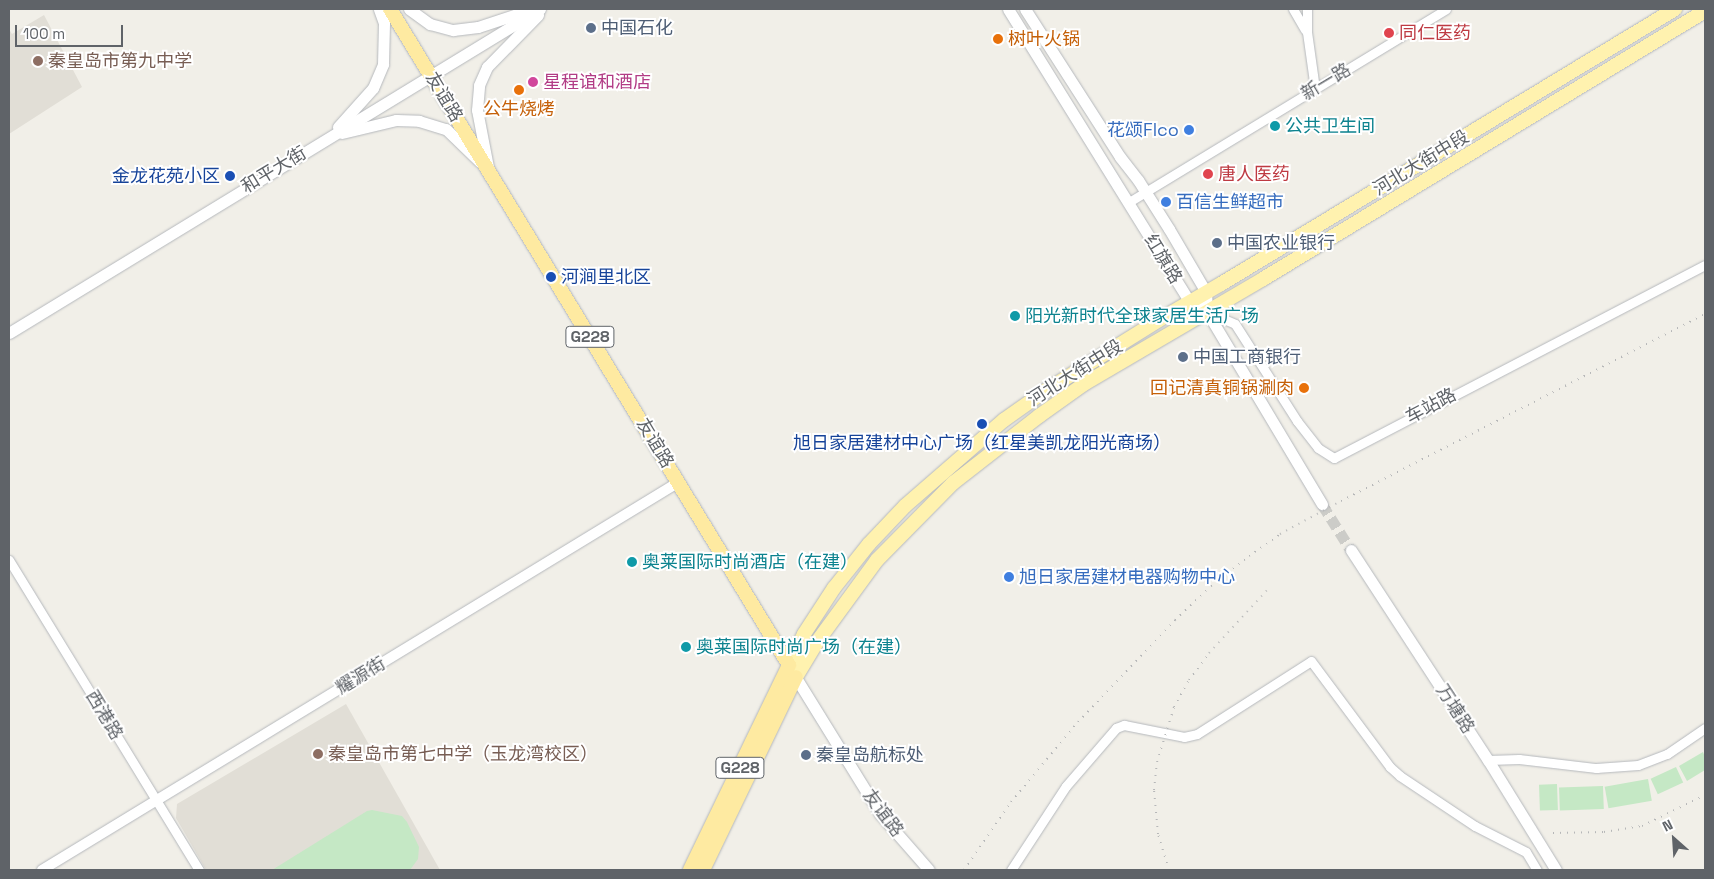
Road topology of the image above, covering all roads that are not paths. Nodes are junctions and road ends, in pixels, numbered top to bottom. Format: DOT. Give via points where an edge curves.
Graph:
graph roads {
  1 [pos="379,9"];
  2 [pos="390,9"];
  3 [pos="409,9"];
  4 [pos="533,9"];
  5 [pos="542,9"];
  6 [pos="1008,9"];
  7 [pos="1025,9"];
  8 [pos="1293,9"];
  9 [pos="1307,9"];
  10 [pos="1446,9"];
  11 [pos="1675,9"];
  12 [pos="1705,11"];
  13 [pos="1307,32"];
  14 [pos="431,75"];
  15 [pos="1315,88"];
  16 [pos="331,136"];
  17 [pos="489,172"];
  18 [pos="1146,192"];
  19 [pos="1128,202"];
  20 [pos="1705,265"];
  21 [pos="1206,292"];
  22 [pos="1190,302"];
  23 [pos="1207,312"];
  24 [pos="9,333"];
  25 [pos="679,482"];
  26 [pos="1322,504"];
  27 [pos="1351,550"];
  28 [pos="9,560"];
  29 [pos="792,671"];
  30 [pos="1705,728"];
  31 [pos="1488,760"];
  32 [pos="156,801"];
  33 [pos="42,870"];
  34 [pos="199,870"];
  35 [pos="690,870"];
  36 [pos="703,870"];
  37 [pos="929,870"];
  38 [pos="1011,870"];
  39 [pos="1537,870"];
  40 [pos="1556,870"];
  1 -- 16 [label="main road" via="384,23 383,64 373,88"];
  2 -- 14 [label="highway, 友谊路 / G228"];
  3 -- 4 [label="main road" via="430,24 453,30 478,27"];
  5 -- 14 [label="main road, 和平大街"];
  5 -- 17 [label="main road" via="487,67 479,85 477,110"];
  6 -- 19 [label="main road, 红旗路"];
  7 -- 18 [label="main road"];
  8 -- 13 [label="street"];
  9 -- 13 [label="street"];
  10 -- 15 [label="street, 新一路"];
  11 -- 21 [label="main road, 河北大街中段"];
  12 -- 23 [label="main road"];
  13 -- 15 [label="street"];
  14 -- 16 [label="main road, 和平大街"];
  14 -- 17 [label="highway, 友谊路 / G228"];
  15 -- 18 [label="street, 新一路"];
  16 -- 17 [label="main road" via="396,120 419,121 446,129"];
  16 -- 24 [label="main road, 和平大街"];
  17 -- 25 [label="highway, 友谊路 / G228"];
  18 -- 19 [label="street, 新一路"];
  18 -- 21 [label="main road"];
  19 -- 22 [label="main road, 红旗路"];
  20 -- 23 [label="street, 车站路" via="1334,458 1318,448 1297,421 1235,324"];
  21 -- 22 [label="main road, 河北大街中段"];
  21 -- 23 [label="main road"];
  22 -- 23 [label="main road, 红旗路"];
  22 -- 29 [label="main road, 河北大街中段" via="1045,391 949,465 887,525 834,588 804,634"];
  23 -- 26 [label="main road, 红旗路"];
  23 -- 29 [label="main road" via="1084,384 953,483 877,560"];
  25 -- 29 [label="highway, 友谊路 / G228"];
  25 -- 32 [label="street, 耀源街"];
  27 -- 31 [label="main road, 万塘路"];
  28 -- 32 [label="street, 西港路"];
  29 -- 35 [label="highway, 河北大街中段 / G228"];
  29 -- 36 [label="highway, G228"];
  29 -- 37 [label="main road, 友谊路" via="880,814"];
  30 -- 31 [label="street" via="1668,754 1638,765 1596,768"];
  31 -- 40 [label="main road, 万塘路"];
  32 -- 33 [label="street, 耀源街"];
  32 -- 34 [label="street, 西港路"];
  38 -- 39 [label="street" via="1066,786 1116,728 1124,725 1184,737 1197,734 1311,661 1390,767 1475,826 1526,852"];
}
